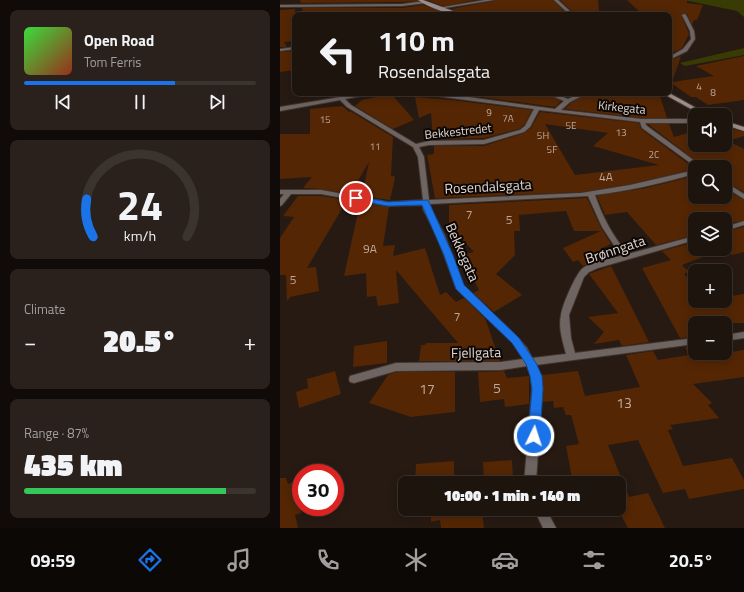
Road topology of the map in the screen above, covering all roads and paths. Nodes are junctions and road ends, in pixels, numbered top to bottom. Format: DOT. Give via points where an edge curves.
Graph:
graph roads {
  1 [pos="327,0"];
  2 [pos="420,0"];
  3 [pos="492,0"];
  4 [pos="556,0"];
  5 [pos="425,2"];
  6 [pos="280,6"];
  7 [pos="327,6"];
  8 [pos="439,8"];
  9 [pos="450,12"];
  10 [pos="569,12"];
  11 [pos="684,15"];
  12 [pos="292,48"];
  13 [pos="280,50"];
  14 [pos="672,57"];
  15 [pos="354,96"];
  16 [pos="450,96"];
  17 [pos="557,96"];
  18 [pos="578,96"];
  19 [pos="670,96"];
  20 [pos="341,98"];
  21 [pos="568,100"];
  22 [pos="537,108"];
  23 [pos="693,108"];
  24 [pos="280,109"];
  25 [pos="556,111"];
  26 [pos="642,121"];
  27 [pos="688,121"];
  28 [pos="732,126"];
  29 [pos="744,130"];
  30 [pos="415,146"];
  31 [pos="690,160"];
  32 [pos="688,174"];
  33 [pos="732,189"];
  34 [pos="290,191"];
  35 [pos="280,192"];
  36 [pos="591,194"];
  37 [pos="744,197"];
  38 [pos="426,202"];
  39 [pos="280,204"];
  40 [pos="744,223"];
  41 [pos="732,227"];
  42 [pos="688,240"];
  43 [pos="626,257"];
  44 [pos="744,335"];
  45 [pos="732,337"];
  46 [pos="688,343"];
  47 [pos="572,357"];
  48 [pos="531,363"];
  49 [pos="354,379"];
  50 [pos="531,476"];
  51 [pos="544,516"];
  52 [pos="550,528"];
  1 -- 7 [label="street"];
  2 -- 5 [label="main road"];
  3 -- 8 [label="street"];
  4 -- 10 [label="street"];
  5 -- 7 [label="street" via="402,5"];
  5 -- 8 [label="main road"];
  6 -- 7 [label="street"];
  8 -- 9 [label="main road"];
  11 -- 14 [label="street" via="693,39 685,50"];
  12 -- 13 [label="street"];
  15 -- 20 [label="street"];
  16 -- 22 [label="street, Kirkegata"];
  17 -- 21 [label="street"];
  18 -- 21 [label="street"];
  19 -- 23 [label="main road"];
  20 -- 24 [label="street"];
  20 -- 30 [label="street" via="349,106"];
  21 -- 25 [label="street"];
  22 -- 25 [label="street, Kirkegata"];
  22 -- 30 [label="street, Bekkestredet" via="527,127 522,131 484,142 429,143"];
  25 -- 26 [label="street, Kirkegata"];
  26 -- 27 [label="street, Kirkegata"];
  26 -- 31 [label="street" via="644,127"];
  28 -- 29 [label="main road"];
  30 -- 38 [label="street, Bekkegata" via="421,157"];
  32 -- 36 [label="street, Rosendalsgata" via="648,185"];
  33 -- 37 [label="street"];
  34 -- 35 [label="street, Rosendalsgata"];
  34 -- 38 [label="street, Rosendalsgata" via="332,193 380,204"];
  34 -- 39 [label="street"];
  36 -- 38 [label="street, Rosendalsgata"];
  36 -- 43 [label="street" via="599,214"];
  38 -- 48 [label="street, Bekkegata" via="459,286 516,341"];
  40 -- 41 [label="street"];
  42 -- 43 [label="street, Brønngata"];
  43 -- 47 [label="street, Brønngata" via="586,270 577,281 564,324"];
  44 -- 45 [label="street"];
  46 -- 47 [label="street, Fjellgata"];
  47 -- 48 [label="street, Fjellgata"];
  48 -- 49 [label="street, Fjellgata" via="501,366 416,365 382,370"];
  48 -- 50 [label="street, Bekkegata" via="537,389"];
  51 -- 52 [label="street"];
}
